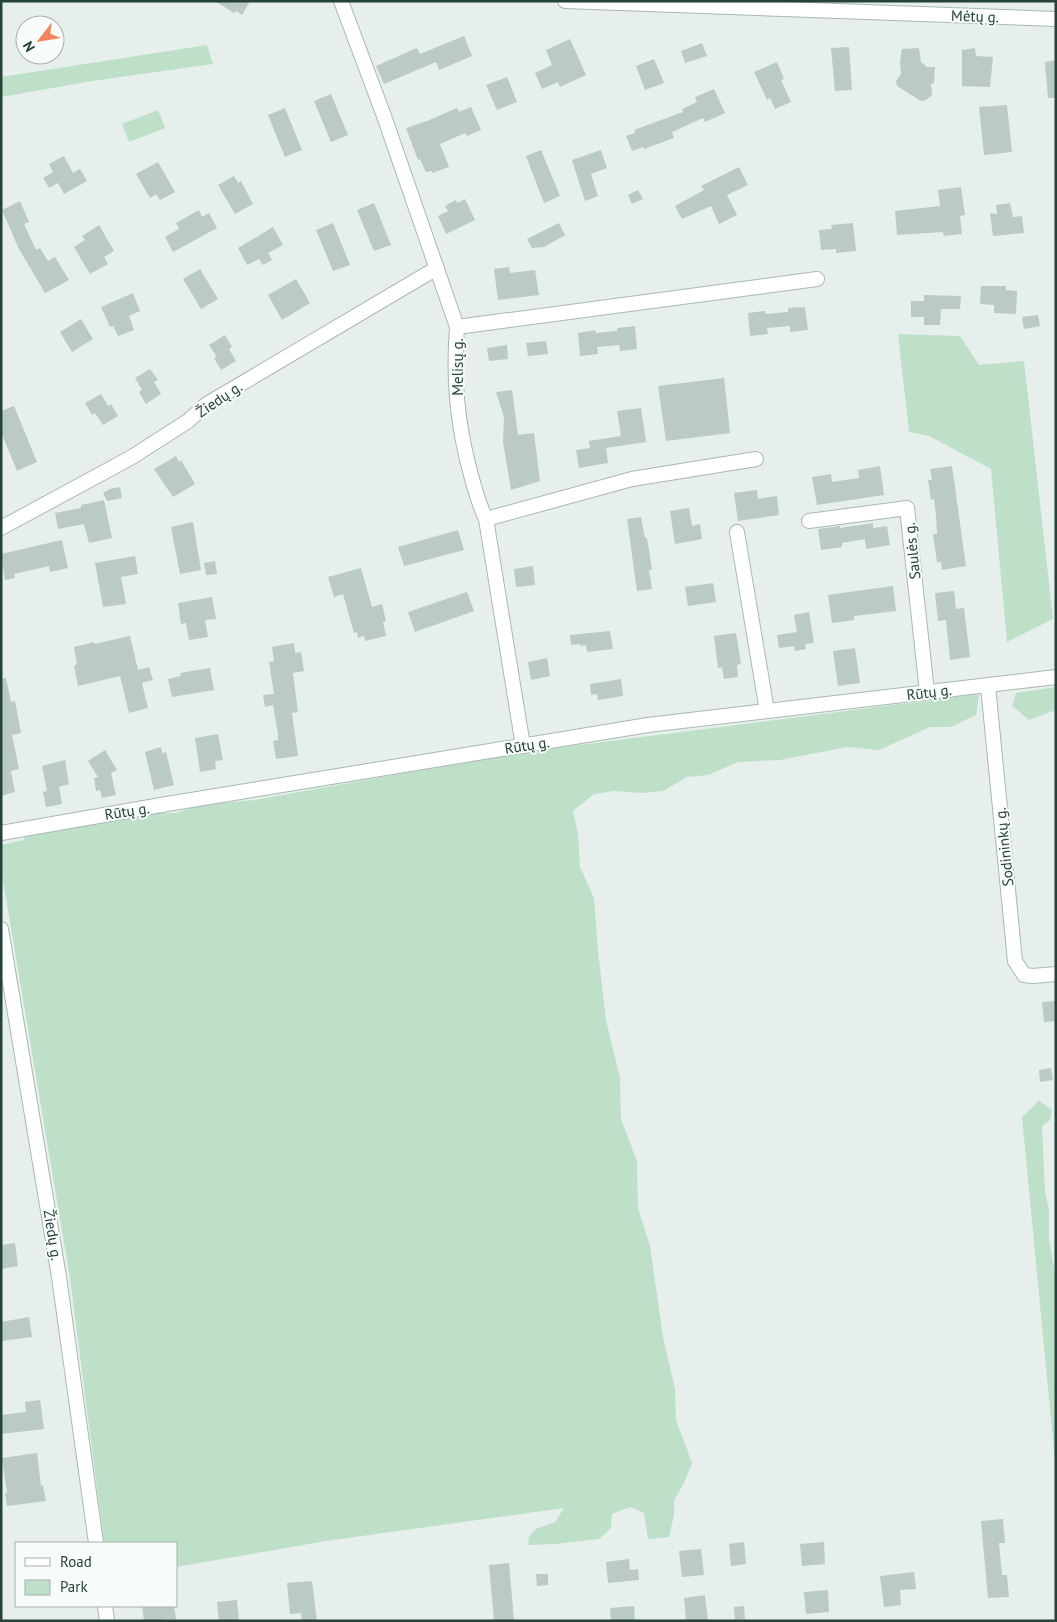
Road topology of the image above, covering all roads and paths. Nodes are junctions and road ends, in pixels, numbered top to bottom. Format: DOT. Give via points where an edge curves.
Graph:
graph roads {
  1 [pos="341,1"];
  2 [pos="565,1"];
  3 [pos="590,2"];
  4 [pos="1056,19"];
  5 [pos="437,268"];
  6 [pos="817,279"];
  7 [pos="457,327"];
  8 [pos="756,459"];
  9 [pos="486,519"];
  10 [pos="809,521"];
  11 [pos="1,528"];
  12 [pos="737,532"];
  13 [pos="1056,677"];
  14 [pos="988,686"];
  15 [pos="927,692"];
  16 [pos="767,711"];
  17 [pos="523,746"];
  18 [pos="1,833"];
  19 [pos="1,929"];
  20 [pos="1056,974"];
  21 [pos="96,1542"];
  22 [pos="105,1607"];
  23 [pos="107,1621"];
  1 -- 5 [label="street, Melisų g."];
  2 -- 3 [label="street, Mėtų g."];
  3 -- 4 [label="street, Mėtų g."];
  5 -- 7 [label="street, Melisų g."];
  5 -- 11 [label="street, Žiedų g." via="207,404 188,422 132,457"];
  6 -- 7 [label="street"];
  7 -- 9 [label="street, Melisų g." via="456,404 467,460"];
  8 -- 9 [label="street" via="632,479"];
  9 -- 17 [label="street, Melisų g."];
  10 -- 15 [label="street, Saulės g." via="907,508"];
  12 -- 16 [label="street"];
  13 -- 14 [label="street, Rūtų g."];
  14 -- 15 [label="street, Rūtų g."];
  14 -- 20 [label="street, Sodininkų g." via="1015,961 1024,974"];
  15 -- 16 [label="street, Rūtų g."];
  16 -- 17 [label="street, Rūtų g." via="648,725"];
  17 -- 18 [label="street, Rūtų g."];
  19 -- 21 [label="street, Žiedų g." via="60,1277"];
  22 -- 23 [label="street"];
}
